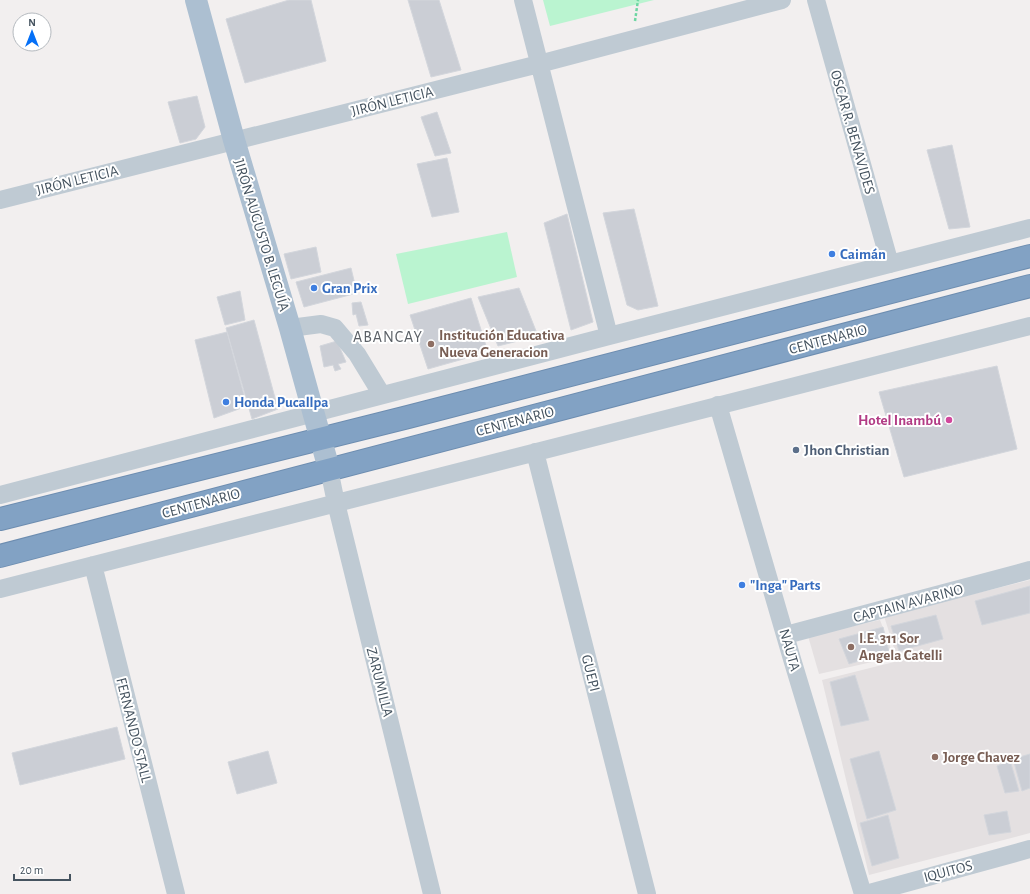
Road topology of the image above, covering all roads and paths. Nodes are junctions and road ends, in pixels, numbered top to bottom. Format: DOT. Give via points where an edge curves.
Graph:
graph roads {
  1 [pos="196,0"];
  2 [pos="523,0"];
  3 [pos="782,0"];
  4 [pos="816,0"];
  5 [pos="539,64"];
  6 [pos="234,140"];
  7 [pos="0,200"];
  8 [pos="1030,228"];
  9 [pos="1030,256"];
  10 [pos="890,264"];
  11 [pos="1030,286"];
  12 [pos="1030,326"];
  13 [pos="290,328"];
  14 [pos="609,336"];
  15 [pos="382,395"];
  16 [pos="718,405"];
  17 [pos="313,413"];
  18 [pos="320,439"];
  19 [pos="535,452"];
  20 [pos="329,469"];
  21 [pos="0,495"];
  22 [pos="336,503"];
  23 [pos="0,519"];
  24 [pos="0,556"];
  25 [pos="93,565"];
  26 [pos="1030,570"];
  27 [pos="0,589"];
  28 [pos="786,635"];
  29 [pos="1030,849"];
  30 [pos="176,894"];
  31 [pos="432,894"];
  32 [pos="647,894"];
  33 [pos="864,894"];
  1 -- 6 [label="main road, JIRÓN AUGUSTO B. LEGUÍA"];
  2 -- 5 [label="street"];
  3 -- 5 [label="street, JIRÓN LETICIA"];
  4 -- 10 [label="street, OSCAR R. BENAVIDES"];
  5 -- 6 [label="street, JIRÓN LETICIA"];
  5 -- 14 [label="street"];
  6 -- 7 [label="street, JIRÓN LETICIA"];
  6 -- 13 [label="main road, JIRÓN AUGUSTO B. LEGUÍA"];
  8 -- 10 [label="street"];
  9 -- 18 [label="highway, CENTENARIO"];
  10 -- 14 [label="street"];
  11 -- 20 [label="highway, CENTENARIO"];
  12 -- 16 [label="street"];
  13 -- 15 [label="street" via="321,324 335,328 358,354"];
  13 -- 17 [label="main road, JIRÓN AUGUSTO B. LEGUÍA"];
  14 -- 15 [label="street"];
  15 -- 17 [label="street"];
  16 -- 19 [label="street"];
  16 -- 28 [label="street, NAUTA"];
  17 -- 18 [label="main road, JIRÓN AUGUSTO B. LEGUÍA"];
  17 -- 21 [label="street"];
  18 -- 20 [label="main road, JIRÓN AUGUSTO B. LEGUÍA"];
  18 -- 23 [label="highway, CENTENARIO"];
  19 -- 22 [label="street"];
  19 -- 32 [label="street, GUEPI"];
  20 -- 22 [label="street, ZARUMILLA"];
  20 -- 24 [label="highway, CENTENARIO"];
  22 -- 25 [label="street"];
  22 -- 31 [label="street, ZARUMILLA"];
  25 -- 27 [label="street"];
  25 -- 30 [label="street, FERNANDO STALL"];
  26 -- 28 [label="street, CAPTAIN AVARINO"];
  28 -- 33 [label="street, NAUTA"];
  29 -- 33 [label="street, IQUITOS"];
}
